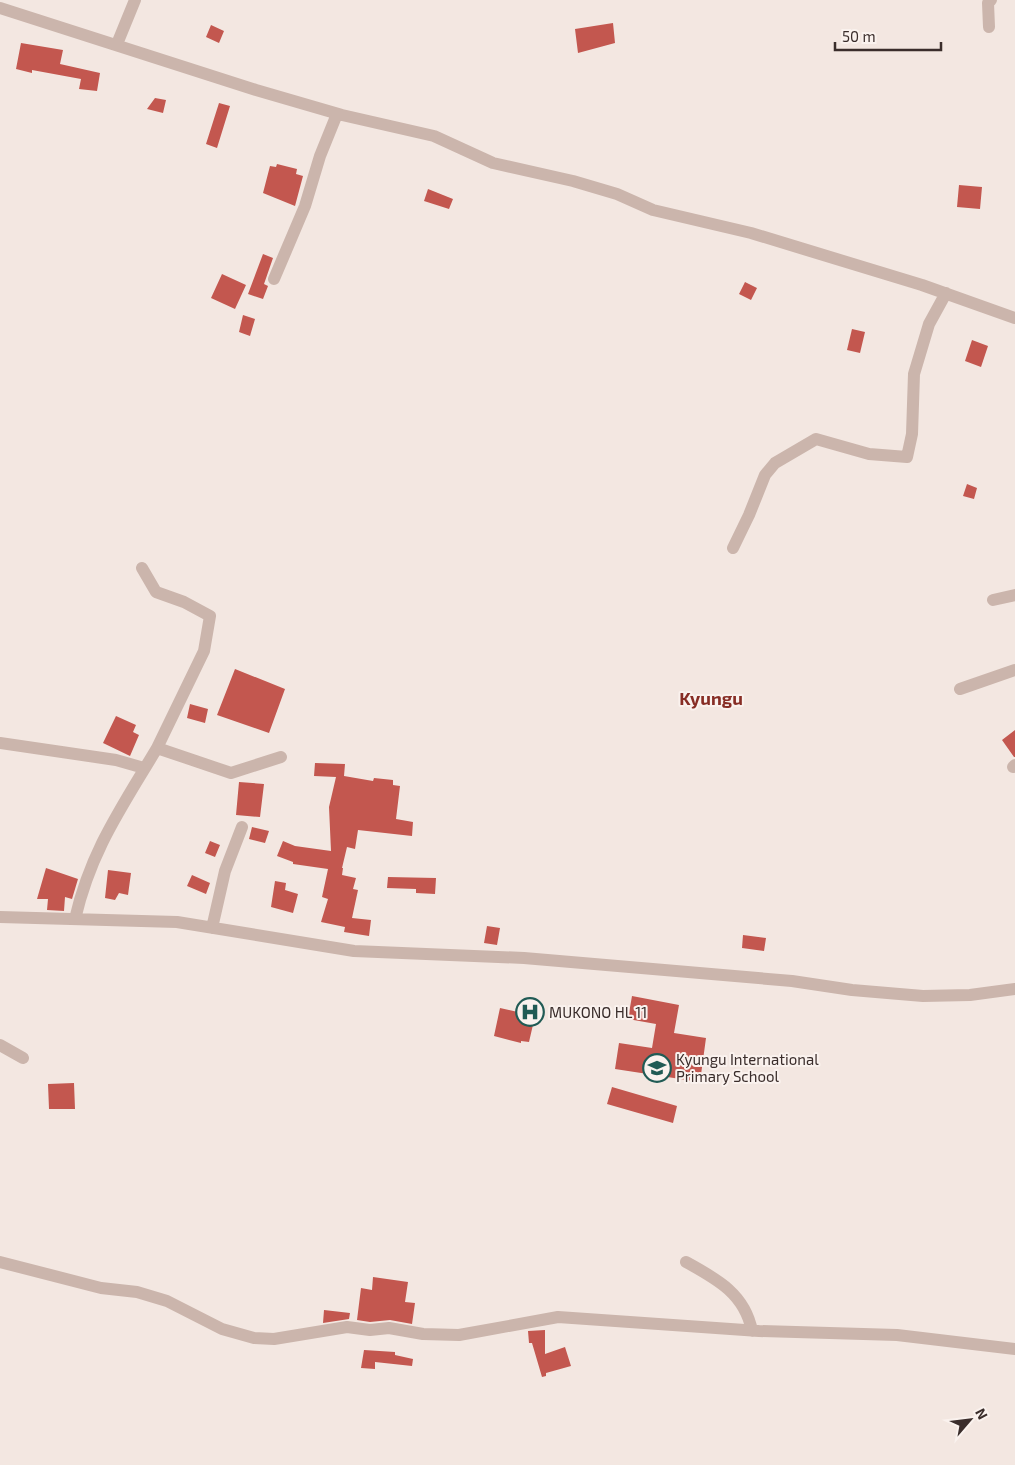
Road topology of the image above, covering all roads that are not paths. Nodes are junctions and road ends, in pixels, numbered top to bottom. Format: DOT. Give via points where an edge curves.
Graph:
graph roads {
  1 [pos="135,0"];
  2 [pos="991,0"];
  3 [pos="0,8"];
  4 [pos="989,27"];
  5 [pos="117,44"];
  6 [pos="337,114"];
  7 [pos="274,279"];
  8 [pos="946,293"];
  9 [pos="1015,318"];
  10 [pos="733,548"];
  11 [pos="142,568"];
  12 [pos="1015,595"];
  13 [pos="993,600"];
  14 [pos="1015,670"];
  15 [pos="960,688"];
  16 [pos="0,743"];
  17 [pos="157,748"];
  18 [pos="282,757"];
  19 [pos="144,768"];
  20 [pos="242,827"];
  21 [pos="0,917"];
  22 [pos="75,919"];
  23 [pos="212,928"];
  24 [pos="1015,989"];
  25 [pos="0,1044"];
  26 [pos="23,1058"];
  27 [pos="0,1262"];
  28 [pos="686,1262"];
  29 [pos="752,1331"];
  30 [pos="1015,1349"];
  1 -- 5 [label="street"];
  2 -- 4 [label="street" via="988,3"];
  3 -- 5 [label="street"];
  5 -- 6 [label="street"];
  6 -- 7 [label="street" via="320,156 306,206"];
  6 -- 8 [label="street" via="434,136 493,163 573,181 617,194 653,210 751,233"];
  8 -- 9 [label="street"];
  8 -- 10 [label="street" via="929,324 914,374 912,434 907,457 869,454 816,439 775,463 764,475"];
  11 -- 17 [label="street" via="156,592 210,616 204,651"];
  12 -- 13 [label="street"];
  14 -- 15 [label="street"];
  16 -- 19 [label="street" via="116,760"];
  17 -- 18 [label="street" via="231,773"];
  17 -- 19 [label="street"];
  19 -- 22 [label="street" via="90,867"];
  20 -- 23 [label="street" via="225,871"];
  21 -- 22 [label="street"];
  22 -- 23 [label="street" via="178,922"];
  23 -- 24 [label="street" via="354,951 524,958 783,980 923,996 970,995"];
  25 -- 26 [label="street"];
  27 -- 29 [label="street" via="101,1288 137,1292 167,1301 222,1329 254,1338 274,1339 347,1328 389,1328 423,1334 460,1335 558,1317"];
  28 -- 29 [label="street" via="722,1282 749,1313"];
  29 -- 30 [label="street" via="896,1334"];
}
